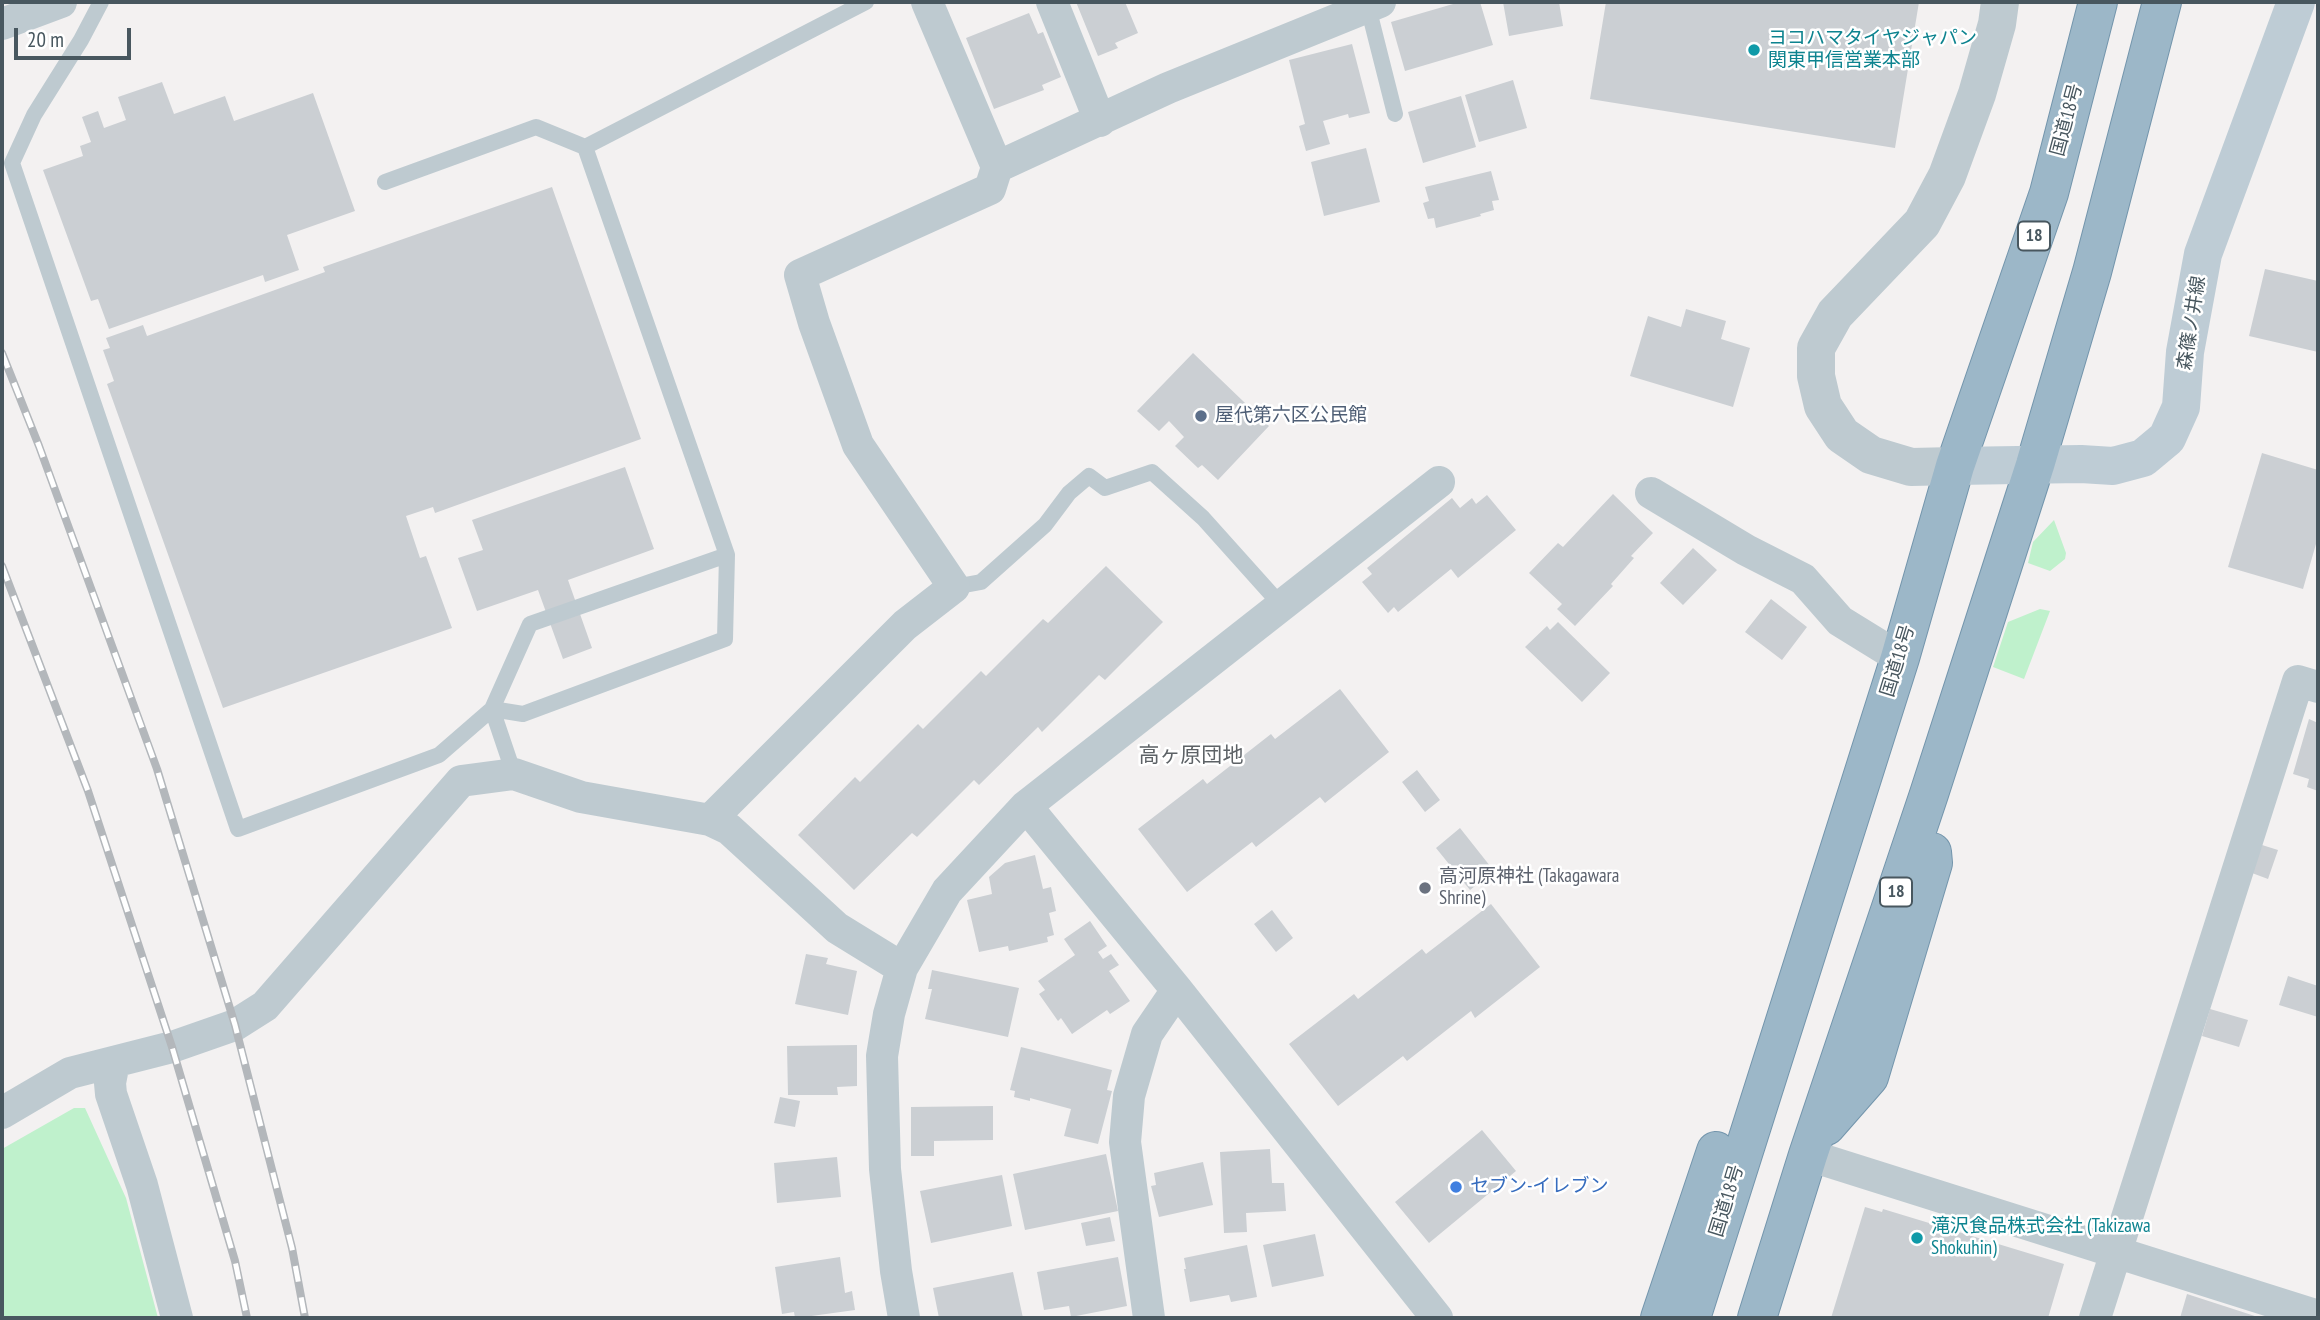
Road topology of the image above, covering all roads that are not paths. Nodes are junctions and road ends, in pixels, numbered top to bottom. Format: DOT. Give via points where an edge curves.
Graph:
graph roads {
  1 [pos="61,2"];
  2 [pos="101,2"];
  3 [pos="866,2"];
  4 [pos="927,2"];
  5 [pos="1052,2"];
  6 [pos="2000,2"];
  7 [pos="2098,2"];
  8 [pos="2162,2"];
  9 [pos="2296,2"];
  10 [pos="1374,4"];
  11 [pos="2,24"];
  12 [pos="1395,114"];
  13 [pos="1100,121"];
  14 [pos="585,147"];
  15 [pos="998,167"];
  16 [pos="385,182"];
  17 [pos="2035,465"];
  18 [pos="1955,466"];
  19 [pos="1440,482"];
  20 [pos="1651,494"];
  21 [pos="727,555"];
  22 [pos="954,587"];
  23 [pos="1281,605"];
  24 [pos="1900,658"];
  25 [pos="2318,687"];
  26 [pos="492,709"];
  27 [pos="514,774"];
  28 [pos="1026,806"];
  29 [pos="710,820"];
  30 [pos="902,968"];
  31 [pos="1177,990"];
  32 [pos="114,1062"];
  33 [pos="1763,1089"];
  34 [pos="2,1113"];
  35 [pos="1811,1148"];
  36 [pos="2115,1251"];
  37 [pos="2318,1315"];
  38 [pos="177,1318"];
  39 [pos="904,1318"];
  40 [pos="1149,1318"];
  41 [pos="1437,1318"];
  42 [pos="1660,1318"];
  43 [pos="1691,1318"];
  44 [pos="1757,1318"];
  45 [pos="2095,1318"];
  1 -- 11 [label="street"];
  2 -- 26 [label="lane" via="34,115 12,163 238,829 439,755"];
  3 -- 14 [label="lane"];
  4 -- 15 [label="street"];
  5 -- 13 [label="street"];
  6 -- 18 [label="street" via="1977,94 1935,199 1922,223 1835,314 1816,348 1823,406 1842,435 1871,455 1911,467"];
  7 -- 18 [label="highway, 国道18号 / 18" via="2049,193"];
  8 -- 17 [label="highway, 18" via="2092,272"];
  9 -- 17 [label="main road, 森篠ノ井線" via="2203,254 2185,352 2181,407 2167,438 2143,458 2113,467"];
  10 -- 12 [label="lane"];
  10 -- 13 [label="street" via="1168,88"];
  13 -- 15 [label="street"];
  14 -- 16 [label="lane" via="536,127"];
  14 -- 21 [label="lane"];
  15 -- 22 [label="street" via="990,188 800,275 858,445"];
  17 -- 18 [label="main road, 森篠ノ井線"];
  17 -- 35 [label="highway, 18"];
  18 -- 24 [label="highway, 国道18号 / 18"];
  19 -- 23 [label="street"];
  20 -- 24 [label="street" via="1803,579 1840,621"];
  21 -- 26 [label="lane" via="530,624"];
  21 -- 26 [label="lane" via="725,639 523,714"];
  22 -- 23 [label="lane" via="981,582 1045,525 1069,493 1089,476 1105,488 1152,472 1203,518"];
  22 -- 29 [label="street" via="905,625"];
  23 -- 28 [label="street"];
  24 -- 33 [label="highway, 国道18号 / 18"];
  25 -- 36 [label="street" via="2298,681"];
  26 -- 27 [label="lane"];
  27 -- 29 [label="street" via="580,797"];
  27 -- 32 [label="street" via="461,781 265,1006 236,1025"];
  28 -- 30 [label="street" via="947,891"];
  28 -- 31 [label="street"];
  29 -- 30 [label="street" via="729,829 837,928"];
  30 -- 39 [label="street" via="882,1056 885,1168"];
  31 -- 40 [label="street" via="1147,1034 1129,1096 1125,1142"];
  31 -- 41 [label="street"];
  32 -- 34 [label="street" via="70,1073"];
  32 -- 38 [label="street" via="111,1094 142,1185"];
  33 -- 42 [label="highway" via="1726,1121"];
  33 -- 43 [label="highway, 国道18号 / 18"];
  35 -- 36 [label="street"];
  35 -- 44 [label="highway, 18"];
  36 -- 37 [label="street"];
  36 -- 45 [label="street"];
}
